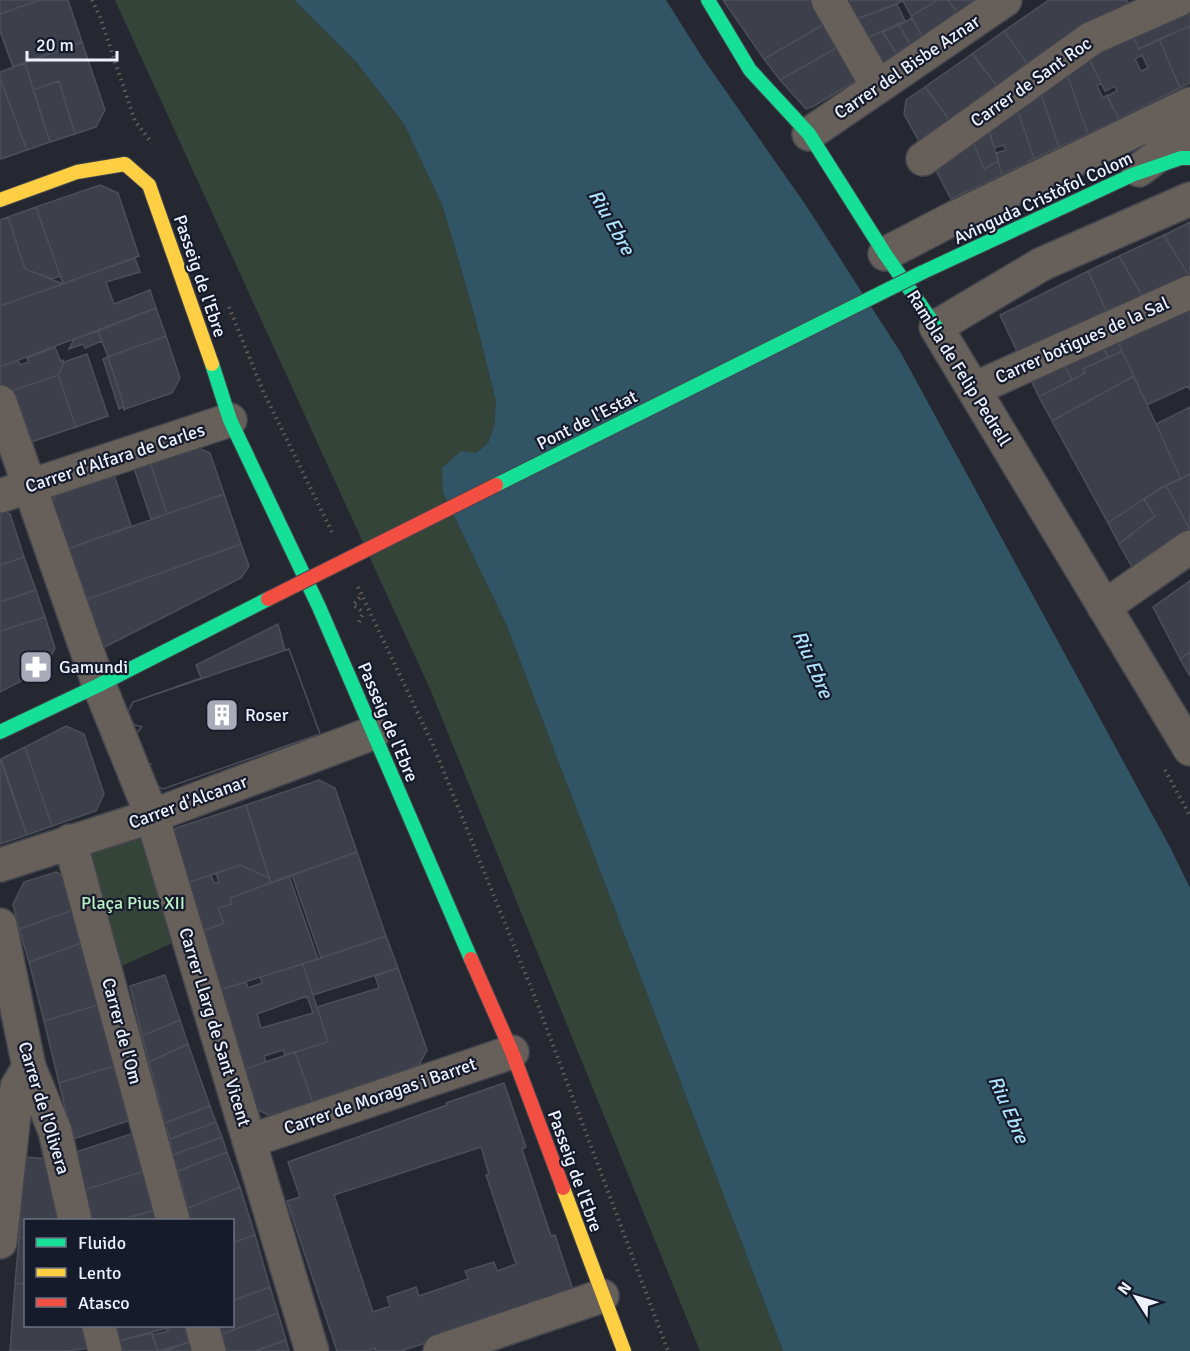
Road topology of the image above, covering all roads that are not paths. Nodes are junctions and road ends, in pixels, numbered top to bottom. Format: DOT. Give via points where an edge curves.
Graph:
graph roads {
  1 [pos="708,0"];
  2 [pos="828,0"];
  3 [pos="1005,0"];
  4 [pos="1178,0"];
  5 [pos="878,87"];
  6 [pos="1190,104"];
  7 [pos="809,134"];
  8 [pos="1187,149"];
  9 [pos="923,159"];
  10 [pos="1132,175"];
  11 [pos="1190,199"];
  12 [pos="0,200"];
  13 [pos="885,254"];
  14 [pos="921,273"];
  15 [pos="1190,292"];
  16 [pos="936,327"];
  17 [pos="974,389"];
  18 [pos="0,402"];
  19 [pos="230,420"];
  20 [pos="15,491"];
  21 [pos="1190,547"];
  22 [pos="1104,607"];
  23 [pos="99,686"];
  24 [pos="0,732"];
  25 [pos="373,733"];
  26 [pos="1190,749"];
  27 [pos="152,816"];
  28 [pos="70,841"];
  29 [pos="0,865"];
  30 [pos="0,925"];
  31 [pos="512,1052"];
  32 [pos="29,1067"];
  33 [pos="249,1141"];
  34 [pos="75,1219"];
  35 [pos="173,1219"];
  36 [pos="0,1242"];
  37 [pos="602,1296"];
  38 [pos="99,1327"];
  39 [pos="202,1327"];
  40 [pos="105,1351"];
  41 [pos="209,1351"];
  42 [pos="312,1351"];
  43 [pos="440,1351"];
  44 [pos="624,1351"];
  1 -- 7 [label="street, Rambla de Felip Pedrell" via="750,70"];
  2 -- 5 [label="street"];
  3 -- 5 [label="street, Carrer del Bisbe Aznar"];
  4 -- 9 [label="street, Carrer de Sant Roc" via="1092,38"];
  5 -- 7 [label="street, Carrer del Bisbe Aznar"];
  6 -- 13 [label="street"];
  7 -- 13 [label="street, Rambla de Felip Pedrell"];
  8 -- 10 [label="street"];
  10 -- 14 [label="street, Avinguda Cristòfol Colom"];
  11 -- 16 [label="street" via="1042,264"];
  12 -- 19 [label="street, Passeig de l'Ebre" via="74,172 106,165 125,165 149,185"];
  13 -- 16 [label="street, Rambla de Felip Pedrell"];
  14 -- 23 [label="street, Pont de l'Estat, bridge"];
  15 -- 17 [label="street, Carrer botigues de la Sal"];
  16 -- 17 [label="street, Rambla de Felip Pedrell"];
  17 -- 22 [label="street, Rambla de Felip Pedrell"];
  18 -- 20 [label="street, Carrer Llarg de Sant Vicent"];
  19 -- 20 [label="street, Carrer d'Alfara de Carles"];
  19 -- 25 [label="street, Passeig de l'Ebre" via="319,607"];
  20 -- 23 [label="street, Carrer Llarg de Sant Vicent"];
  21 -- 22 [label="street"];
  22 -- 26 [label="street, Rambla de Felip Pedrell"];
  23 -- 24 [label="street"];
  23 -- 27 [label="street, Carrer Llarg de Sant Vicent"];
  25 -- 27 [label="street, Carrer d'Alcanar"];
  25 -- 31 [label="street, Passeig de l'Ebre"];
  27 -- 28 [label="street, Carrer d'Alcanar"];
  27 -- 33 [label="street, Carrer Llarg de Sant Vicent"];
  28 -- 29 [label="street, Carrer d'Alcanar"];
  28 -- 35 [label="street, Carrer de l'Om"];
  30 -- 32 [label="street, Carrer de l'Olivera"];
  31 -- 33 [label="street, Carrer de Moragas i Barret"];
  31 -- 37 [label="street, Passeig de l'Ebre"];
  32 -- 34 [label="street, Carrer de l'Olivera" via="55,1131"];
  32 -- 36 [label="street" via="17,1087"];
  33 -- 42 [label="street, Carrer Llarg de Sant Vicent"];
  37 -- 43 [label="street"];
  37 -- 44 [label="street, Passeig de l'Ebre"];
  38 -- 40 [label="street"];
  39 -- 41 [label="street"];
}
